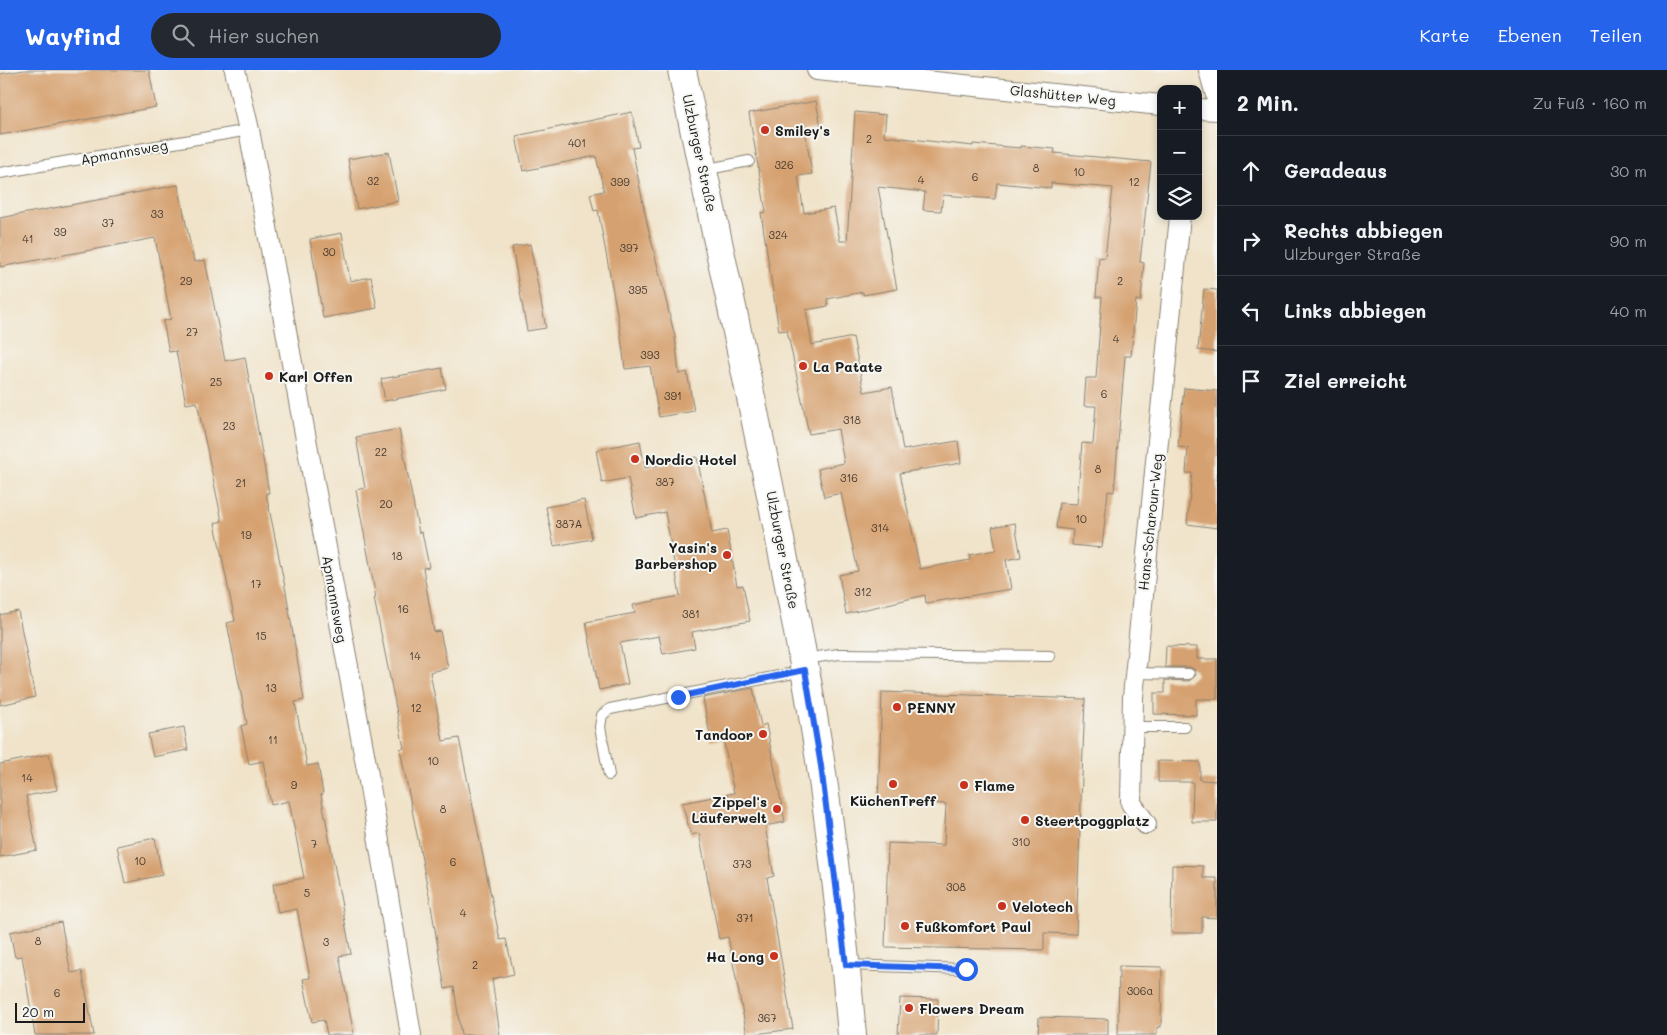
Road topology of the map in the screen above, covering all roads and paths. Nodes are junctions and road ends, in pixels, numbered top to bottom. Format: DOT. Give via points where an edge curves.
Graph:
graph roads {
  1 [pos="235,70"];
  2 [pos="682,70"];
  3 [pos="817,70"];
  4 [pos="1209,70"];
  5 [pos="857,72"];
  6 [pos="1217,99"];
  7 [pos="1157,105"];
  8 [pos="1202,108"];
  9 [pos="1217,110"];
  10 [pos="249,130"];
  11 [pos="748,161"];
  12 [pos="703,170"];
  13 [pos="0,173"];
  14 [pos="1180,220"];
  15 [pos="1050,656"];
  16 [pos="804,665"];
  17 [pos="1136,673"];
  18 [pos="1189,674"];
  19 [pos="1133,727"];
  20 [pos="1185,727"];
  21 [pos="609,775"];
  22 [pos="1146,824"];
  23 [pos="846,965"];
  24 [pos="966,969"];
  25 [pos="411,1035"];
  26 [pos="852,1035"];
  1 -- 10 [label="street, Apmannsweg"];
  2 -- 12 [label="main road, Ulzburger Straße"];
  3 -- 5 [label="street, Glashütter Weg"];
  4 -- 6 [label="street"];
  5 -- 7 [label="street, Glashütter Weg"];
  8 -- 9 [label="street"];
  10 -- 13 [label="lane, Apmannsweg"];
  10 -- 25 [label="street, Apmannsweg" via="368,775"];
  11 -- 12 [label="lane"];
  12 -- 16 [label="main road, Ulzburger Straße" via="772,494"];
  14 -- 17 [label="street, Hans-Scharoun-Weg"];
  15 -- 16 [label="lane" via="839,654"];
  16 -- 21 [label="lane" via="610,709 602,715 600,727"];
  16 -- 23 [label="main road, Ulzburger Straße" via="821,766"];
  17 -- 18 [label="lane"];
  17 -- 19 [label="street, Hans-Scharoun-Weg"];
  19 -- 20 [label="lane"];
  19 -- 22 [label="street, Hans-Scharoun-Weg" via="1131,803"];
  23 -- 24 [label="lane"];
  23 -- 26 [label="main road, Ulzburger Straße"];
}
